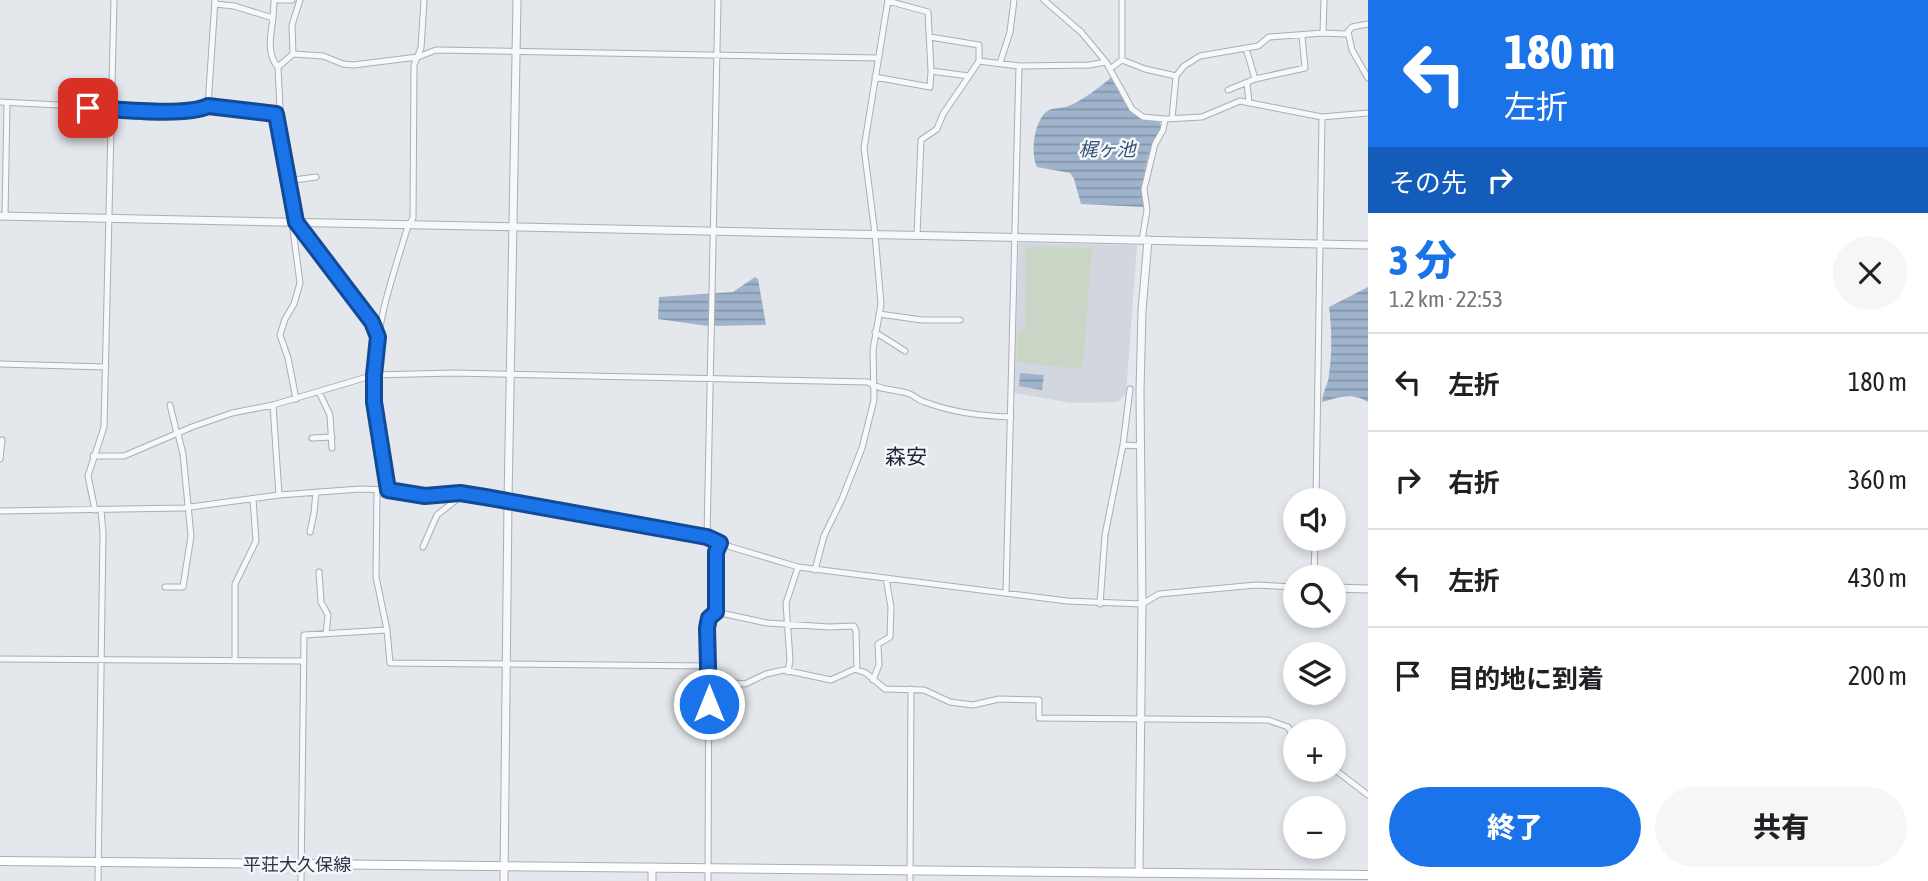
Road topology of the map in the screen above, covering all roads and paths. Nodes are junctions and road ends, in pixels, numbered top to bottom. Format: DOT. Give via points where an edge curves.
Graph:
graph roads {
  1 [pos="114,0"];
  2 [pos="292,0"];
  3 [pos="300,0"];
  4 [pos="424,0"];
  5 [pos="517,0"];
  6 [pos="718,0"];
  7 [pos="1014,0"];
  8 [pos="1044,0"];
  9 [pos="1122,0"];
  10 [pos="1324,0"];
  11 [pos="274,1"];
  12 [pos="888,1"];
  13 [pos="215,2"];
  14 [pos="273,18"];
  15 [pos="1368,24"];
  16 [pos="1348,32"];
  17 [pos="1323,33"];
  18 [pos="1302,36"];
  19 [pos="930,37"];
  20 [pos="1246,48"];
  21 [pos="516,51"];
  22 [pos="293,54"];
  23 [pos="716,55"];
  24 [pos="418,57"];
  25 [pos="878,58"];
  26 [pos="1122,60"];
  27 [pos="979,61"];
  28 [pos="1106,62"];
  29 [pos="1000,63"];
  30 [pos="1019,65"];
  31 [pos="278,67"];
  32 [pos="1111,68"];
  33 [pos="931,71"];
  34 [pos="969,76"];
  35 [pos="1176,76"];
  36 [pos="875,77"];
  37 [pos="1368,78"];
  38 [pos="1255,79"];
  39 [pos="1247,83"];
  40 [pos="1228,90"];
  41 [pos="4,103"];
  42 [pos="1249,103"];
  43 [pos="208,106"];
  44 [pos="111,109"];
  45 [pos="1368,113"];
  46 [pos="276,114"];
  47 [pos="1322,117"];
  48 [pos="1172,119"];
  49 [pos="1165,120"];
  50 [pos="316,177"];
  51 [pos="287,181"];
  52 [pos="2,216"];
  53 [pos="109,219"];
  54 [pos="294,222"];
  55 [pos="408,226"];
  56 [pos="513,228"];
  57 [pos="715,230"];
  58 [pos="875,234"];
  59 [pos="917,235"];
  60 [pos="1016,239"];
  61 [pos="1145,240"];
  62 [pos="1318,244"];
  63 [pos="1368,245"];
  64 [pos="879,314"];
  65 [pos="960,320"];
  66 [pos="876,332"];
  67 [pos="378,337"];
  68 [pos="905,351"];
  69 [pos="0,364"];
  70 [pos="106,367"];
  71 [pos="374,375"];
  72 [pos="511,376"];
  73 [pos="711,379"];
  74 [pos="874,386"];
  75 [pos="1130,389"];
  76 [pos="319,392"];
  77 [pos="296,399"];
  78 [pos="170,405"];
  79 [pos="273,405"];
  80 [pos="1011,417"];
  81 [pos="178,434"];
  82 [pos="332,437"];
  83 [pos="312,438"];
  84 [pos="2,440"];
  85 [pos="1123,445"];
  86 [pos="1141,446"];
  87 [pos="332,448"];
  88 [pos="93,456"];
  89 [pos="0,459"];
  90 [pos="1316,488"];
  91 [pos="388,490"];
  92 [pos="377,491"];
  93 [pos="316,492"];
  94 [pos="460,493"];
  95 [pos="279,495"];
  96 [pos="253,499"];
  97 [pos="508,501"];
  98 [pos="187,508"];
  99 [pos="98,510"];
  100 [pos="0,511"];
  101 [pos="310,533"];
  102 [pos="707,537"];
  103 [pos="720,543"];
  104 [pos="424,547"];
  105 [pos="798,567"];
  106 [pos="816,569"];
  107 [pos="319,572"];
  108 [pos="886,578"];
  109 [pos="1283,586"];
  110 [pos="165,587"];
  111 [pos="1346,588"];
  112 [pos="1368,589"];
  113 [pos="1006,593"];
  114 [pos="1101,604"];
  115 [pos="1142,604"];
  116 [pos="716,612"];
  117 [pos="788,624"];
  118 [pos="387,630"];
  119 [pos="326,634"];
  120 [pos="0,659"];
  121 [pos="102,659"];
  122 [pos="234,661"];
  123 [pos="304,661"];
  124 [pos="506,664"];
  125 [pos="710,666"];
  126 [pos="857,670"];
  127 [pos="788,672"];
  128 [pos="710,676"];
  129 [pos="873,680"];
  130 [pos="911,689"];
  131 [pos="1141,719"];
  132 [pos="1283,725"];
  133 [pos="1346,778"];
  134 [pos="1368,795"];
  135 [pos="0,861"];
  136 [pos="98,863"];
  137 [pos="301,864"];
  138 [pos="505,867"];
  139 [pos="652,867"];
  140 [pos="708,869"];
  141 [pos="910,869"];
  142 [pos="1368,874"];
  143 [pos="1139,877"];
  144 [pos="98,881"];
  145 [pos="301,881"];
  146 [pos="504,881"];
  147 [pos="652,881"];
  148 [pos="708,881"];
  149 [pos="910,881"];
  150 [pos="1367,881"];
  1 -- 44 [label="street"];
  2 -- 11 [label="street"];
  3 -- 22 [label="street" via="292,24"];
  4 -- 24 [label="street"];
  5 -- 21 [label="street"];
  6 -- 23 [label="street"];
  7 -- 29 [label="street"];
  8 -- 28 [label="street" via="1081,32"];
  9 -- 26 [label="street"];
  10 -- 17 [label="street"];
  11 -- 14 [label="street"];
  12 -- 19 [label="street" via="928,12"];
  12 -- 25 [label="street"];
  13 -- 14 [label="street"];
  13 -- 43 [label="street"];
  14 -- 31 [label="street" via="270,52"];
  15 -- 16 [label="street"];
  16 -- 17 [label="street"];
  16 -- 37 [label="street" via="1352,50"];
  17 -- 18 [label="street"];
  18 -- 20 [label="street" via="1269,37"];
  18 -- 38 [label="street" via="1306,68"];
  19 -- 27 [label="street" via="979,45"];
  19 -- 33 [label="street"];
  20 -- 35 [label="street" via="1200,56"];
  20 -- 38 [label="street"];
  21 -- 23 [label="street"];
  21 -- 24 [label="street" via="436,50"];
  21 -- 56 [label="street"];
  22 -- 24 [label="street" via="353,65"];
  22 -- 31 [label="street"];
  23 -- 25 [label="street"];
  23 -- 57 [label="street"];
  24 -- 55 [label="street" via="413,95 413,218"];
  25 -- 36 [label="street"];
  26 -- 32 [label="street"];
  26 -- 35 [label="street"];
  27 -- 29 [label="street"];
  27 -- 34 [label="street"];
  28 -- 30 [label="street"];
  28 -- 32 [label="street"];
  29 -- 30 [label="street"];
  30 -- 60 [label="street"];
  31 -- 46 [label="street" via="280,109"];
  32 -- 49 [label="street" via="1132,109 1143,117"];
  33 -- 34 [label="street"];
  33 -- 36 [label="street" via="930,87"];
  34 -- 59 [label="street" via="937,129 921,140"];
  35 -- 48 [label="street"];
  36 -- 58 [label="street" via="864,148"];
  38 -- 39 [label="street"];
  39 -- 40 [label="street"];
  39 -- 42 [label="street"];
  41 -- 44 [label="street"];
  41 -- 52 [label="street"];
  42 -- 47 [label="street"];
  42 -- 48 [label="street" via="1240,102 1202,117"];
  43 -- 44 [label="street" via="175,111"];
  43 -- 46 [label="street"];
  44 -- 53 [label="street"];
  45 -- 47 [label="street"];
  46 -- 51 [label="street"];
  47 -- 62 [label="street"];
  48 -- 49 [label="street"];
  49 -- 61 [label="street" via="1154,144 1144,189"];
  50 -- 51 [label="street"];
  51 -- 54 [label="street"];
  52 -- 53 [label="street"];
  53 -- 54 [label="street"];
  53 -- 70 [label="street"];
  54 -- 55 [label="street"];
  54 -- 67 [label="street" via="372,322"];
  54 -- 77 [label="street" via="300,283 280,335"];
  55 -- 56 [label="street"];
  55 -- 67 [label="street"];
  56 -- 57 [label="street"];
  56 -- 72 [label="street"];
  57 -- 58 [label="street"];
  57 -- 73 [label="street"];
  58 -- 59 [label="street"];
  58 -- 64 [label="street"];
  59 -- 60 [label="street"];
  60 -- 61 [label="street"];
  60 -- 80 [label="street"];
  61 -- 62 [label="street"];
  61 -- 86 [label="street"];
  62 -- 63 [label="street"];
  62 -- 90 [label="street"];
  64 -- 65 [label="street"];
  64 -- 66 [label="street"];
  66 -- 68 [label="street"];
  66 -- 74 [label="street"];
  67 -- 71 [label="street"];
  69 -- 70 [label="street"];
  70 -- 88 [label="street" via="104,427"];
  71 -- 72 [label="street"];
  71 -- 76 [label="street"];
  71 -- 91 [label="street"];
  72 -- 73 [label="street"];
  72 -- 97 [label="street"];
  73 -- 74 [label="street" via="868,382"];
  73 -- 102 [label="street"];
  74 -- 80 [label="street" via="979,416"];
  74 -- 106 [label="street" via="862,448 824,536"];
  75 -- 85 [label="street"];
  76 -- 77 [label="street"];
  76 -- 82 [label="street" via="330,415"];
  77 -- 79 [label="street"];
  78 -- 81 [label="street"];
  79 -- 81 [label="street" via="232,413"];
  79 -- 95 [label="street"];
  80 -- 113 [label="street"];
  81 -- 88 [label="street" via="124,456"];
  81 -- 98 [label="street"];
  82 -- 83 [label="street"];
  82 -- 87 [label="street"];
  84 -- 89 [label="street"];
  85 -- 86 [label="street"];
  85 -- 114 [label="street" via="1105,535"];
  86 -- 115 [label="street"];
  88 -- 99 [label="street" via="88,476"];
  91 -- 92 [label="street"];
  91 -- 94 [label="street" via="425,496"];
  92 -- 93 [label="street"];
  92 -- 118 [label="street" via="376,577"];
  93 -- 95 [label="street"];
  93 -- 101 [label="street"];
  94 -- 97 [label="street"];
  94 -- 104 [label="street" via="437,515"];
  95 -- 96 [label="street"];
  96 -- 98 [label="street"];
  96 -- 122 [label="street" via="256,541 235,584"];
  97 -- 102 [label="street"];
  97 -- 124 [label="street"];
  98 -- 99 [label="street"];
  98 -- 110 [label="street" via="191,536 183,587"];
  99 -- 100 [label="street"];
  99 -- 121 [label="street" via="103,533"];
  102 -- 103 [label="street"];
  103 -- 105 [label="street"];
  103 -- 116 [label="street"];
  105 -- 106 [label="street"];
  105 -- 117 [label="street" via="786,603"];
  106 -- 108 [label="street"];
  107 -- 119 [label="street" via="321,601 328,615"];
  108 -- 113 [label="street"];
  108 -- 129 [label="street" via="890,637 878,644 879,665"];
  109 -- 115 [label="street" via="1159,594"];
  111 -- 112 [label="street"];
  113 -- 114 [label="street"];
  114 -- 115 [label="street"];
  115 -- 131 [label="street"];
  116 -- 117 [label="street"];
  116 -- 125 [label="street" via="707,628"];
  117 -- 126 [label="street" via="854,626"];
  117 -- 127 [label="street"];
  118 -- 119 [label="street"];
  118 -- 124 [label="street" via="390,663"];
  119 -- 123 [label="street" via="304,635"];
  120 -- 121 [label="street"];
  121 -- 122 [label="street"];
  121 -- 136 [label="street"];
  122 -- 123 [label="street"];
  123 -- 137 [label="street"];
  124 -- 125 [label="street"];
  124 -- 138 [label="street"];
  125 -- 128 [label="street"];
  126 -- 127 [label="street" via="831,680"];
  126 -- 129 [label="street"];
  127 -- 128 [label="street" via="766,674 745,684"];
  128 -- 140 [label="street"];
  129 -- 130 [label="street" via="885,689"];
  130 -- 131 [label="street" via="973,705 999,699 1039,700 1039,718"];
  130 -- 141 [label="street"];
  131 -- 132 [label="street" via="1268,720"];
  131 -- 143 [label="street"];
  133 -- 134 [label="street"];
  135 -- 136 [label="main road, 平荘大久保線"];
  136 -- 137 [label="main road, 平荘大久保線"];
  136 -- 144 [label="street"];
  137 -- 138 [label="main road, 平荘大久保線"];
  137 -- 145 [label="street"];
  138 -- 139 [label="main road, 平荘大久保線"];
  138 -- 146 [label="street"];
  139 -- 140 [label="main road, 平荘大久保線"];
  139 -- 147 [label="street"];
  140 -- 141 [label="main road, 平荘大久保線"];
  140 -- 148 [label="street"];
  141 -- 143 [label="main road, 平荘大久保線"];
  141 -- 149 [label="street"];
  142 -- 143 [label="main road, 平荘大久保線"];
  142 -- 150 [label="street"];
}
